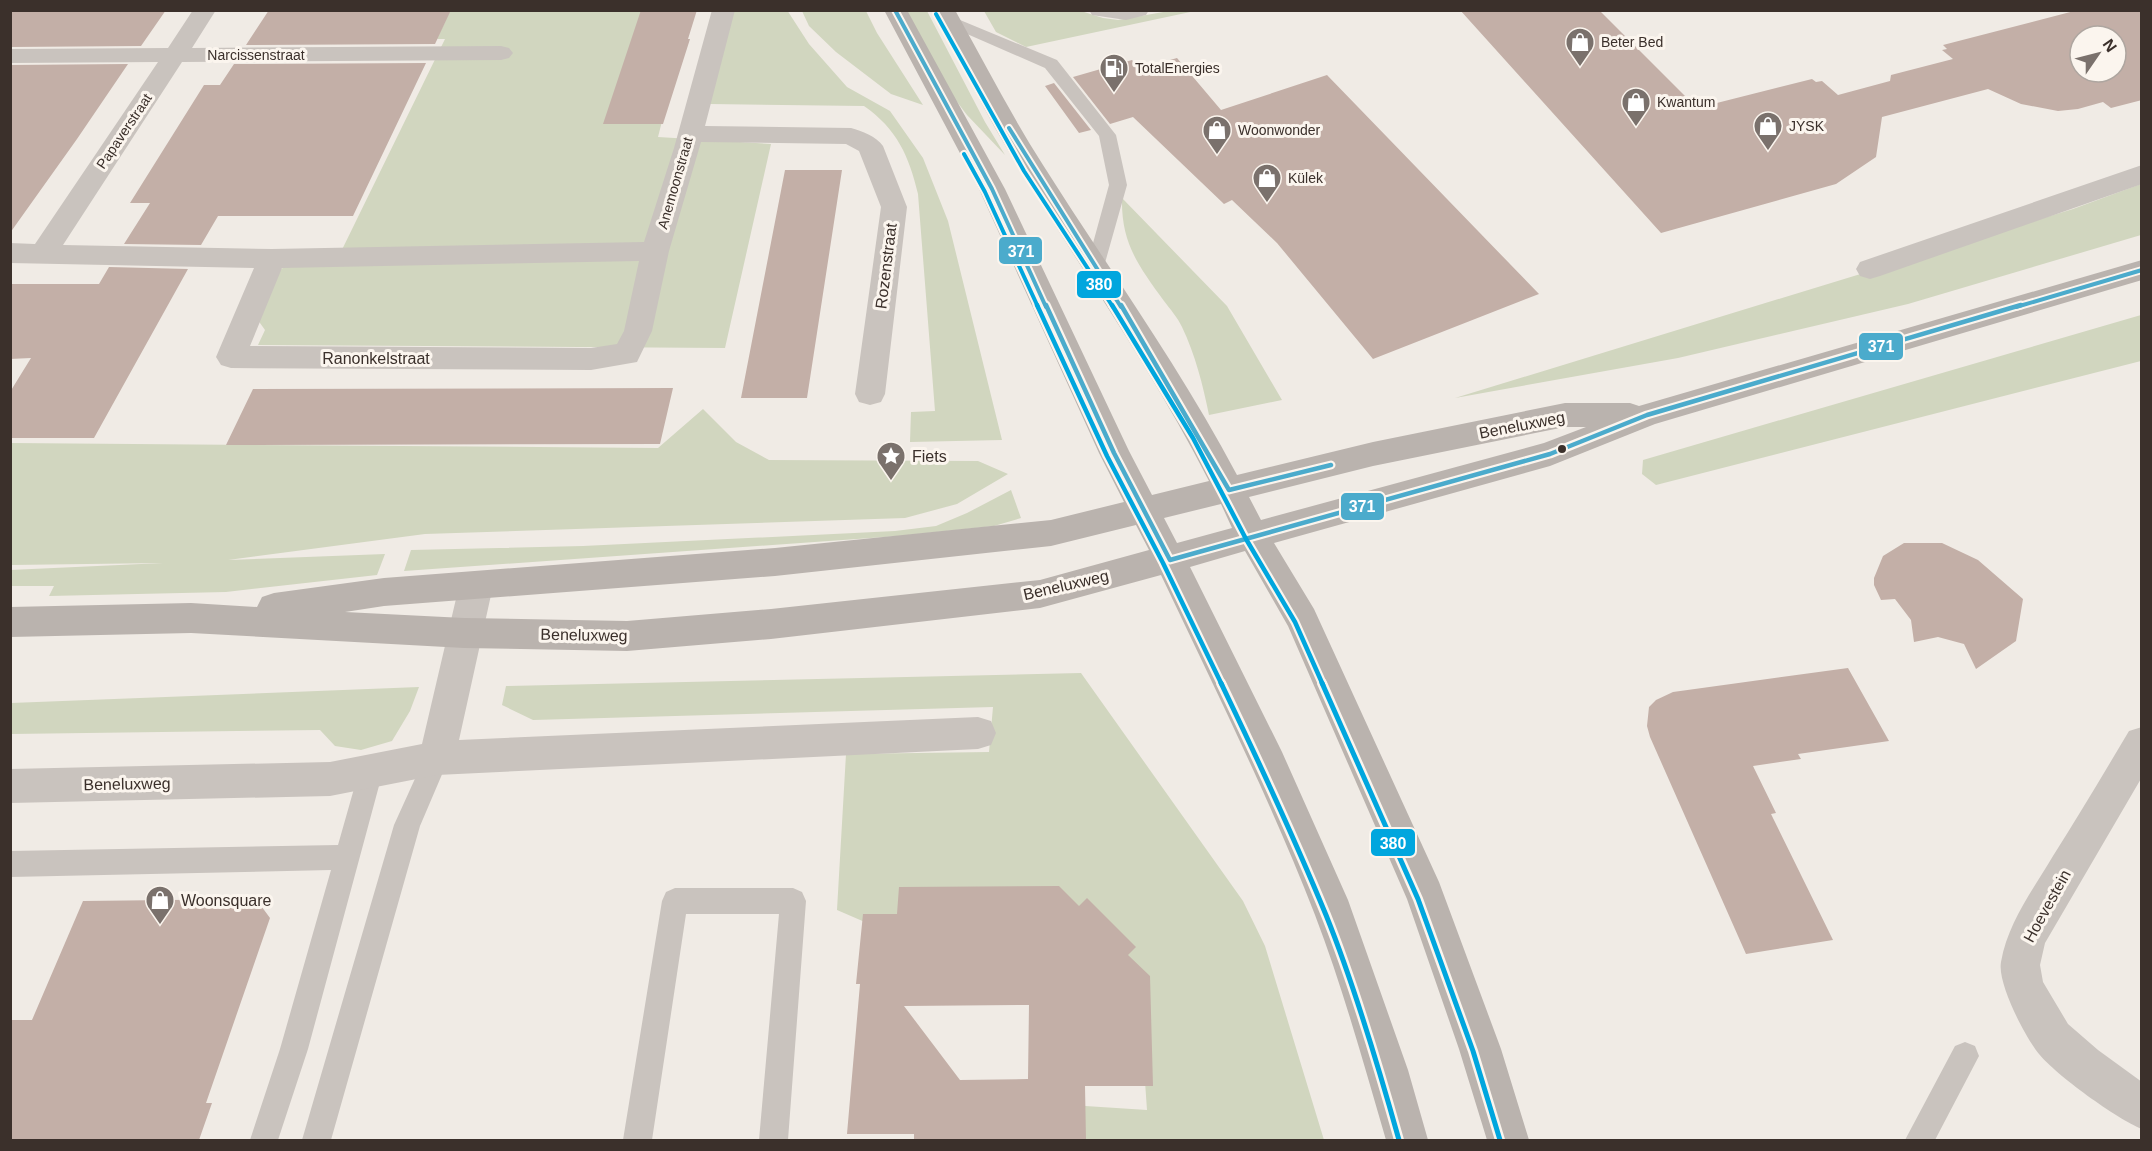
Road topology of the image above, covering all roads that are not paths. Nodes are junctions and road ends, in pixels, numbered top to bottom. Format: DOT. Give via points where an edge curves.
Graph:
graph roads {
  1 [pos="205,10"];
  2 [pos="724,10"];
  3 [pos="895,10"];
  4 [pos="1100,10"];
  5 [pos="1138,10"];
  6 [pos="945,15"];
  7 [pos="501,53"];
  8 [pos="10,56"];
  9 [pos="174,56"];
  10 [pos="690,134"];
  11 [pos="2142,174"];
  12 [pos="655,250"];
  13 [pos="44,252"];
  14 [pos="10,253"];
  15 [pos="273,259"];
  16 [pos="1096,265"];
  17 [pos="1870,269"];
  18 [pos="2142,270"];
  19 [pos="627,354"];
  20 [pos="870,394"];
  21 [pos="1647,415"];
  22 [pos="1229,490"];
  23 [pos="1144,510"];
  24 [pos="1253,536"];
  25 [pos="1170,560"];
  26 [pos="476,586"];
  27 [pos="192,618"];
  28 [pos="10,622"];
  29 [pos="464,633"];
  30 [pos="978,733"];
  31 [pos="2142,743"];
  32 [pos="436,758"];
  33 [pos="371,771"];
  34 [pos="10,786"];
  35 [pos="347,857"];
  36 [pos="10,864"];
  37 [pos="1965,1056"];
  38 [pos="2142,1108"];
  39 [pos="264,1140"];
  40 [pos="316,1140"];
  41 [pos="637,1140"];
  42 [pos="774,1140"];
  43 [pos="1407,1140"];
  44 [pos="1508,1140"];
  45 [pos="1919,1140"];
  1 -- 9 [label="street, Papaverstraat"];
  2 -- 10 [label="street, Anemoonstraat"];
  3 -- 23 [label="main road" via="992,189"];
  4 -- 5 [label="street"];
  6 -- 16 [label="main road" via="1031,166"];
  6 -- 16 [label="lane" via="1051,64 1107,135 1118,185"];
  7 -- 9 [label="street, Narcissenstraat"];
  8 -- 9 [label="street, Narcissenstraat"];
  9 -- 13 [label="street, Papaverstraat"];
  10 -- 12 [label="street, Anemoonstraat"];
  10 -- 20 [label="street, Rozenstraat" via="851,136 870,146 894,207"];
  11 -- 17 [label="street"];
  12 -- 15 [label="street"];
  12 -- 19 [label="street, Anemoonstraat" via="638,331"];
  13 -- 14 [label="street"];
  13 -- 15 [label="street"];
  15 -- 19 [label="street, Ranonkelstraat" via="231,357 591,359"];
  16 -- 22 [label="main road" via="1200,434"];
  18 -- 21 [label="main road, Beneluxweg"];
  21 -- 22 [label="main road, Beneluxweg" via="1565,415 1373,454"];
  21 -- 24 [label="main road, Beneluxweg" via="1550,454"];
  22 -- 23 [label="main road, Beneluxweg"];
  22 -- 24 [label="main road"];
  23 -- 25 [label="main road"];
  23 -- 26 [label="main road, Beneluxweg" via="1052,533 775,562"];
  24 -- 25 [label="main road, Beneluxweg"];
  24 -- 44 [label="main road" via="1322,659 1425,896"];
  25 -- 29 [label="main road, Beneluxweg" via="1040,594 771,624 627,636"];
  25 -- 43 [label="main road" via="1269,764 1334,914"];
  26 -- 27 [label="main road, Beneluxweg" via="384,592"];
  26 -- 29 [label="street"];
  27 -- 28 [label="main road, Beneluxweg"];
  27 -- 29 [label="main road, Beneluxweg"];
  29 -- 32 [label="street"];
  30 -- 32 [label="street, Beneluxweg"];
  31 -- 38 [label="street, Hoevestein" via="2028,936 2020,965 2024,988 2053,1039"];
  32 -- 33 [label="street, Beneluxweg"];
  32 -- 40 [label="lane" via="406,825"];
  33 -- 34 [label="street, Beneluxweg" via="330,779"];
  33 -- 35 [label="lane"];
  35 -- 36 [label="lane"];
  35 -- 39 [label="lane" via="294,1049"];
  37 -- 45 [label="lane"];
  41 -- 42 [label="lane" via="675,901 793,901"];
}
